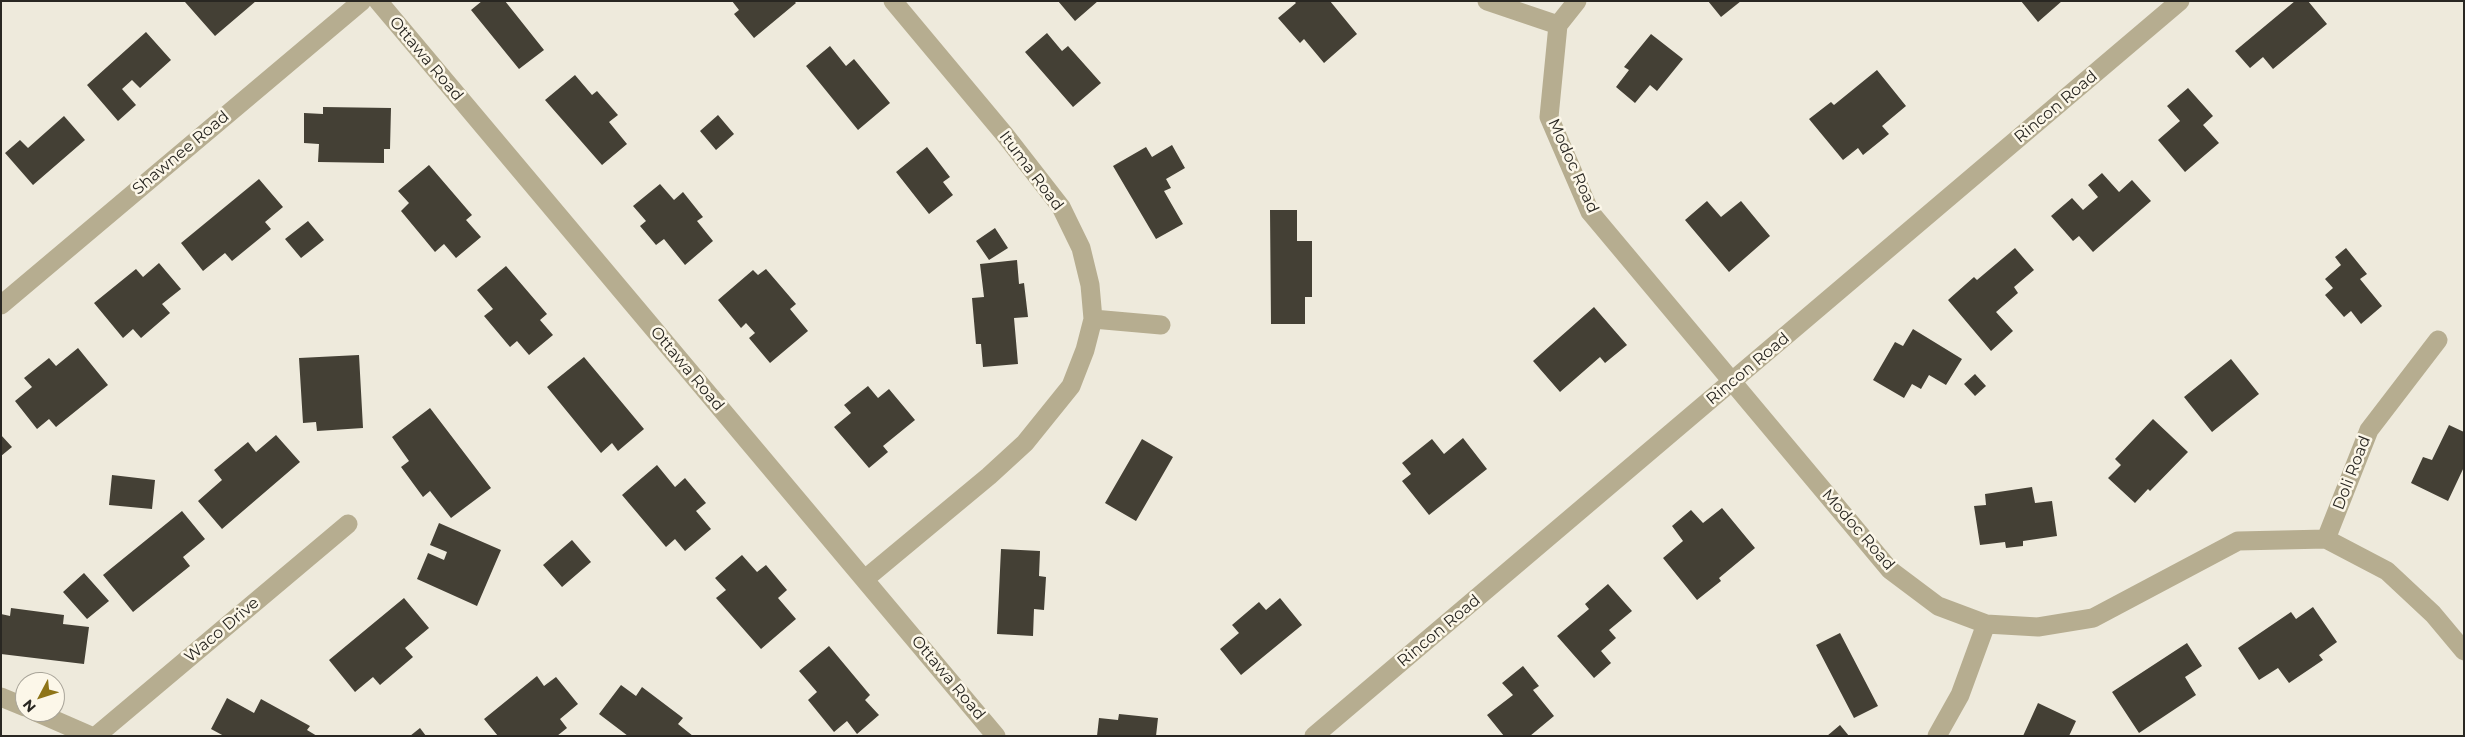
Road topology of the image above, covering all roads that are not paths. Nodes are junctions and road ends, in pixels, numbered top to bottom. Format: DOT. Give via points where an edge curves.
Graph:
graph roads {
  1 [pos="362,1"];
  2 [pos="378,1"];
  3 [pos="893,1"];
  4 [pos="1487,1"];
  5 [pos="1578,1"];
  6 [pos="2180,1"];
  7 [pos="1558,25"];
  8 [pos="1,305"];
  9 [pos="1093,319"];
  10 [pos="1161,325"];
  11 [pos="2438,340"];
  12 [pos="1732,383"];
  13 [pos="348,524"];
  14 [pos="2326,539"];
  15 [pos="864,579"];
  16 [pos="1986,624"];
  17 [pos="2464,651"];
  18 [pos="1,697"];
  19 [pos="15,703"];
  20 [pos="59,722"];
  21 [pos="91,736"];
  22 [pos="96,736"];
  23 [pos="996,736"];
  24 [pos="1314,736"];
  25 [pos="1937,736"];
  1 -- 8 [label="street, Shawnee Road"];
  2 -- 15 [label="street, Ottawa Road"];
  3 -- 9 [label="street, Ituma Road" via="1061,207 1082,248"];
  4 -- 7 [label="street"];
  5 -- 7 [label="street"];
  6 -- 12 [label="street, Rincon Road"];
  7 -- 12 [label="street, Modoc Road" via="1549,117 1590,212"];
  9 -- 10 [label="street"];
  9 -- 15 [label="street, Ituma Road" via="1071,386 1025,443"];
  11 -- 14 [label="street, Doli Road" via="2369,430"];
  12 -- 16 [label="street, Modoc Road" via="1890,570 1938,606"];
  12 -- 24 [label="street, Rincon Road"];
  13 -- 22 [label="street, Waco Drive"];
  14 -- 16 [label="street, Modoc Road" via="2238,541 2093,618 2038,627"];
  14 -- 17 [label="street, Modoc Road" via="2387,571 2433,614"];
  15 -- 23 [label="street, Ottawa Road"];
  16 -- 25 [label="street" via="1960,695"];
  18 -- 19 [label="street"];
  20 -- 21 [label="street"];
}
